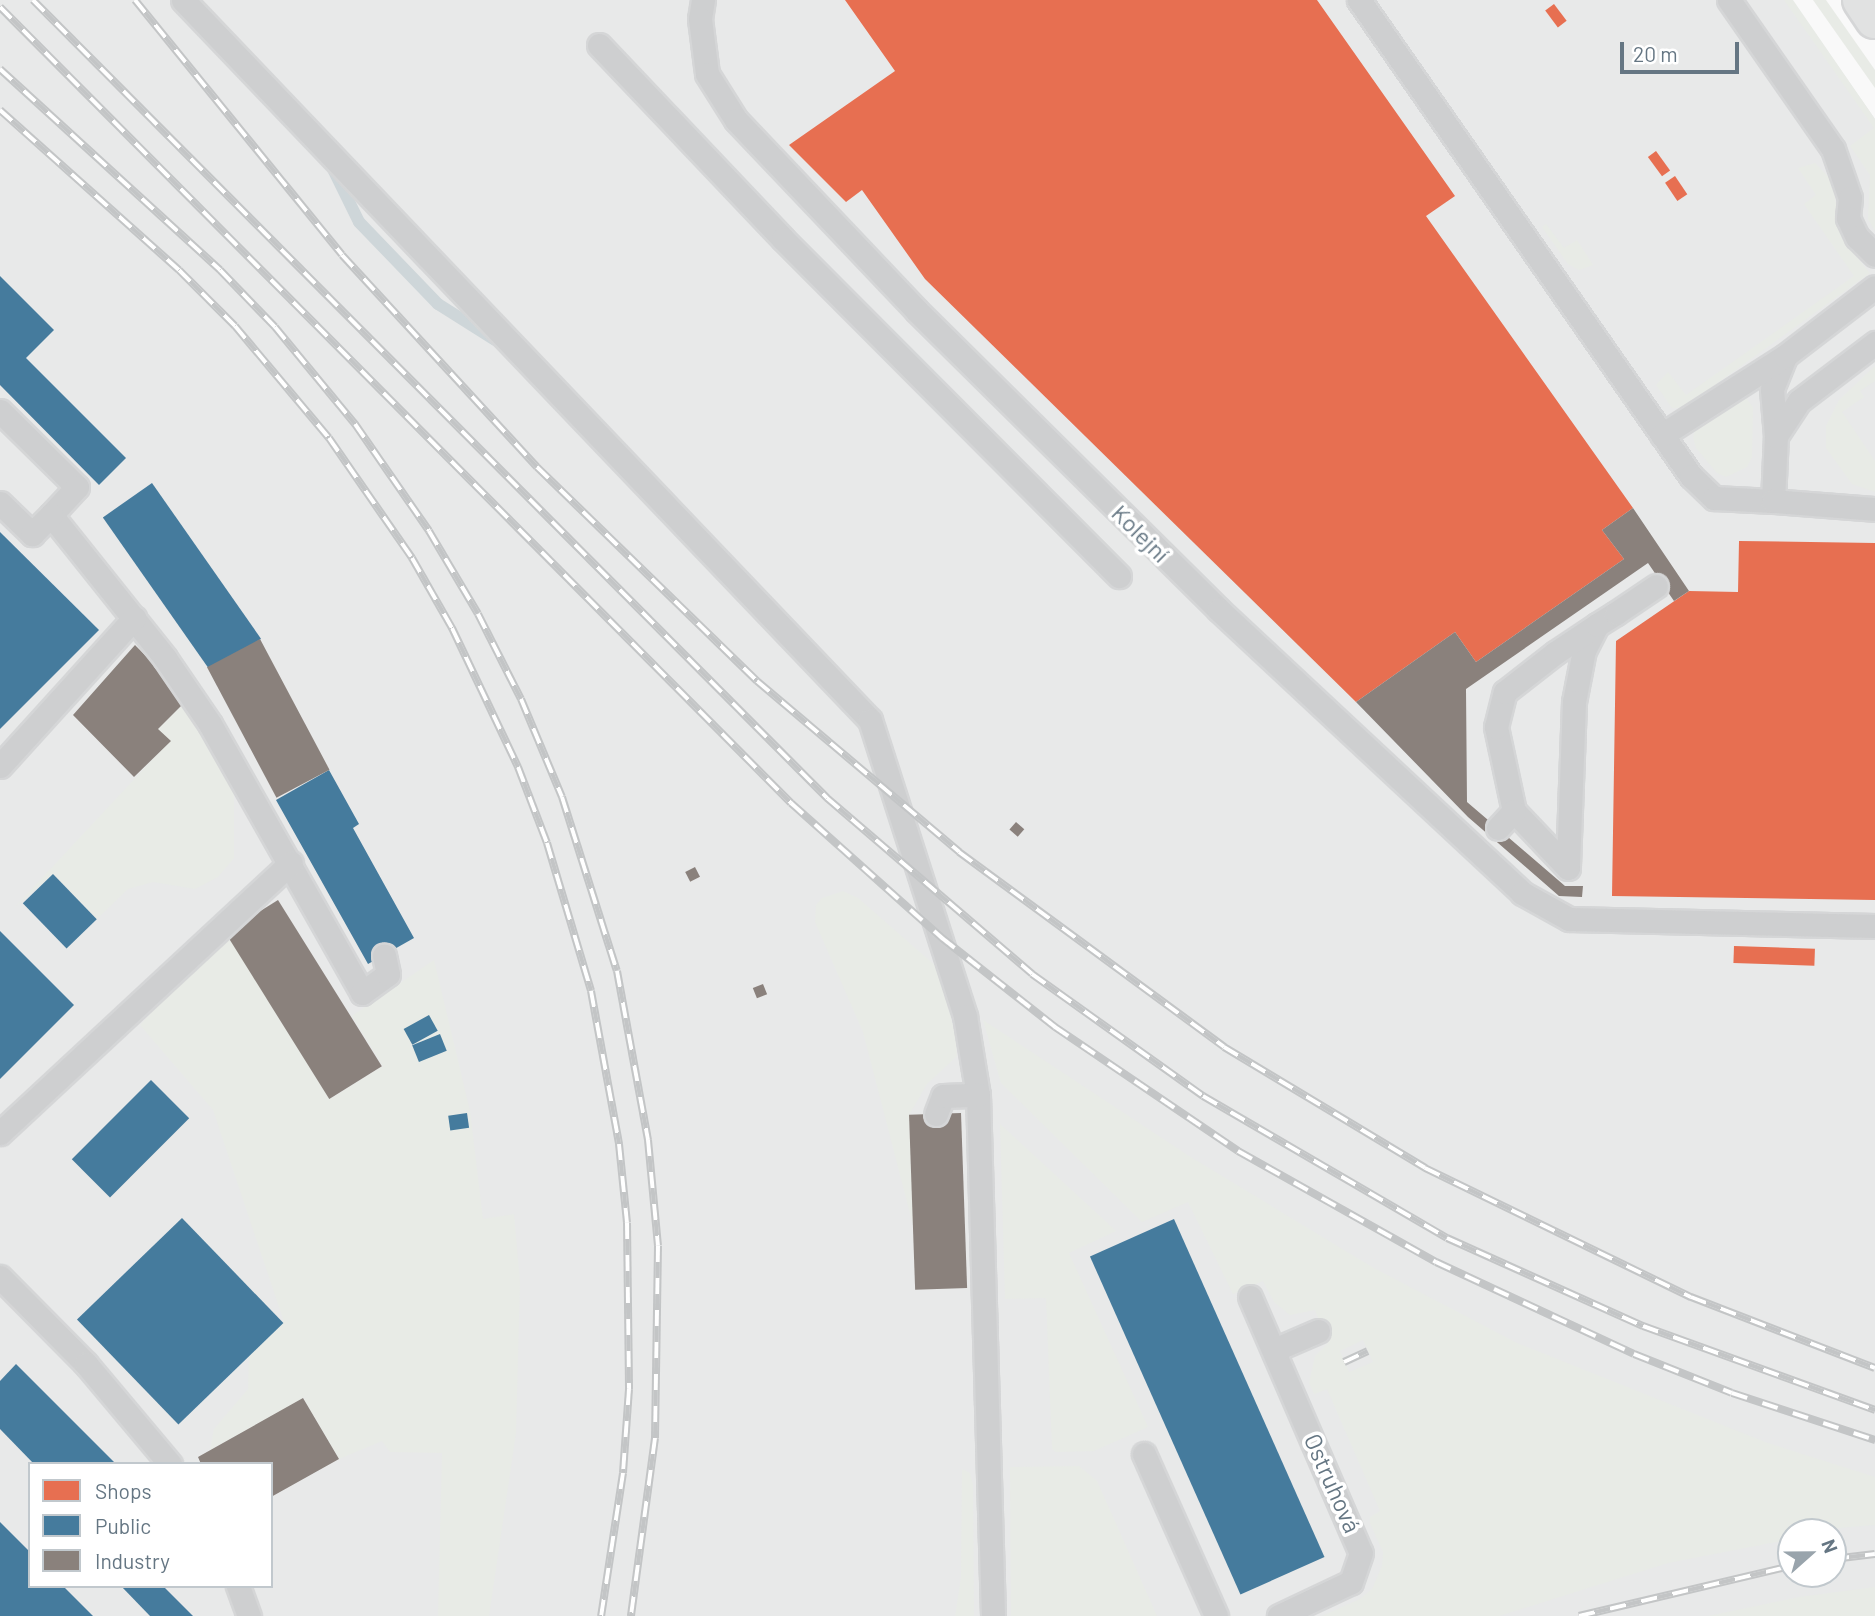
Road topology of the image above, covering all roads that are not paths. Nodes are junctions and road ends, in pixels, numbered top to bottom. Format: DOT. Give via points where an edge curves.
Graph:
graph roads {
  1 [pos="183,0"];
  2 [pos="703,0"];
  3 [pos="1359,0"];
  4 [pos="1729,0"];
  5 [pos="1862,0"];
  6 [pos="1875,19"];
  7 [pos="600,45"];
  8 [pos="1875,255"];
  9 [pos="1875,287"];
  10 [pos="1875,344"];
  11 [pos="1785,356"];
  12 [pos="0,411"];
  13 [pos="1662,435"];
  14 [pos="1776,436"];
  15 [pos="1773,501"];
  16 [pos="0,503"];
  17 [pos="1875,509"];
  18 [pos="51,515"];
  19 [pos="1119,576"];
  20 [pos="1656,586"];
  21 [pos="134,618"];
  22 [pos="1597,625"];
  23 [pos="0,766"];
  24 [pos="1514,811"];
  25 [pos="1488,839"];
  26 [pos="291,863"];
  27 [pos="1875,926"];
  28 [pos="384,955"];
  29 [pos="978,1095"];
  30 [pos="936,1114"];
  31 [pos="0,1133"];
  32 [pos="0,1277"];
  33 [pos="1250,1297"];
  34 [pos="1318,1331"];
  35 [pos="1274,1350"];
  36 [pos="1144,1454"];
  37 [pos="168,1462"];
  38 [pos="239,1588"];
  39 [pos="249,1616"];
  40 [pos="993,1616"];
  41 [pos="1216,1616"];
  42 [pos="1279,1616"];
  1 -- 29 [label="lane" via="870,720 965,1016"];
  2 -- 25 [label="lane, Kolejní" via="700,19 707,74 736,120 916,310 1219,610"];
  3 -- 13 [label="lane"];
  4 -- 8 [label="lane" via="1833,149 1850,198 1848,218 1857,237"];
  5 -- 6 [label="main road"];
  7 -- 19 [label="lane" via="783,239"];
  9 -- 11 [label="lane"];
  10 -- 14 [label="lane" via="1800,401"];
  11 -- 13 [label="lane"];
  11 -- 14 [label="lane" via="1772,389"];
  12 -- 18 [label="lane" via="78,487"];
  13 -- 15 [label="lane" via="1691,476 1714,498"];
  14 -- 15 [label="lane"];
  15 -- 17 [label="lane"];
  16 -- 18 [label="lane" via="32,534"];
  18 -- 21 [label="lane"];
  20 -- 22 [label="lane"];
  21 -- 23 [label="lane"];
  21 -- 26 [label="lane" via="210,724"];
  22 -- 24 [label="lane" via="1505,692 1496,727"];
  22 -- 24 [label="lane" via="1584,650 1574,702 1568,868"];
  24 -- 25 [label="lane"];
  25 -- 27 [label="lane, Kolejní" via="1522,893 1569,919"];
  26 -- 28 [label="lane" via="362,993 388,974"];
  26 -- 31 [label="lane"];
  29 -- 30 [label="lane" via="943,1096"];
  29 -- 40 [label="lane"];
  32 -- 37 [label="lane" via="86,1364"];
  33 -- 35 [label="lane, Ostruhová"];
  34 -- 35 [label="lane"];
  35 -- 42 [label="lane, Ostruhová" via="1361,1553 1351,1582"];
  36 -- 41 [label="lane"];
  38 -- 39 [label="lane"];
}
